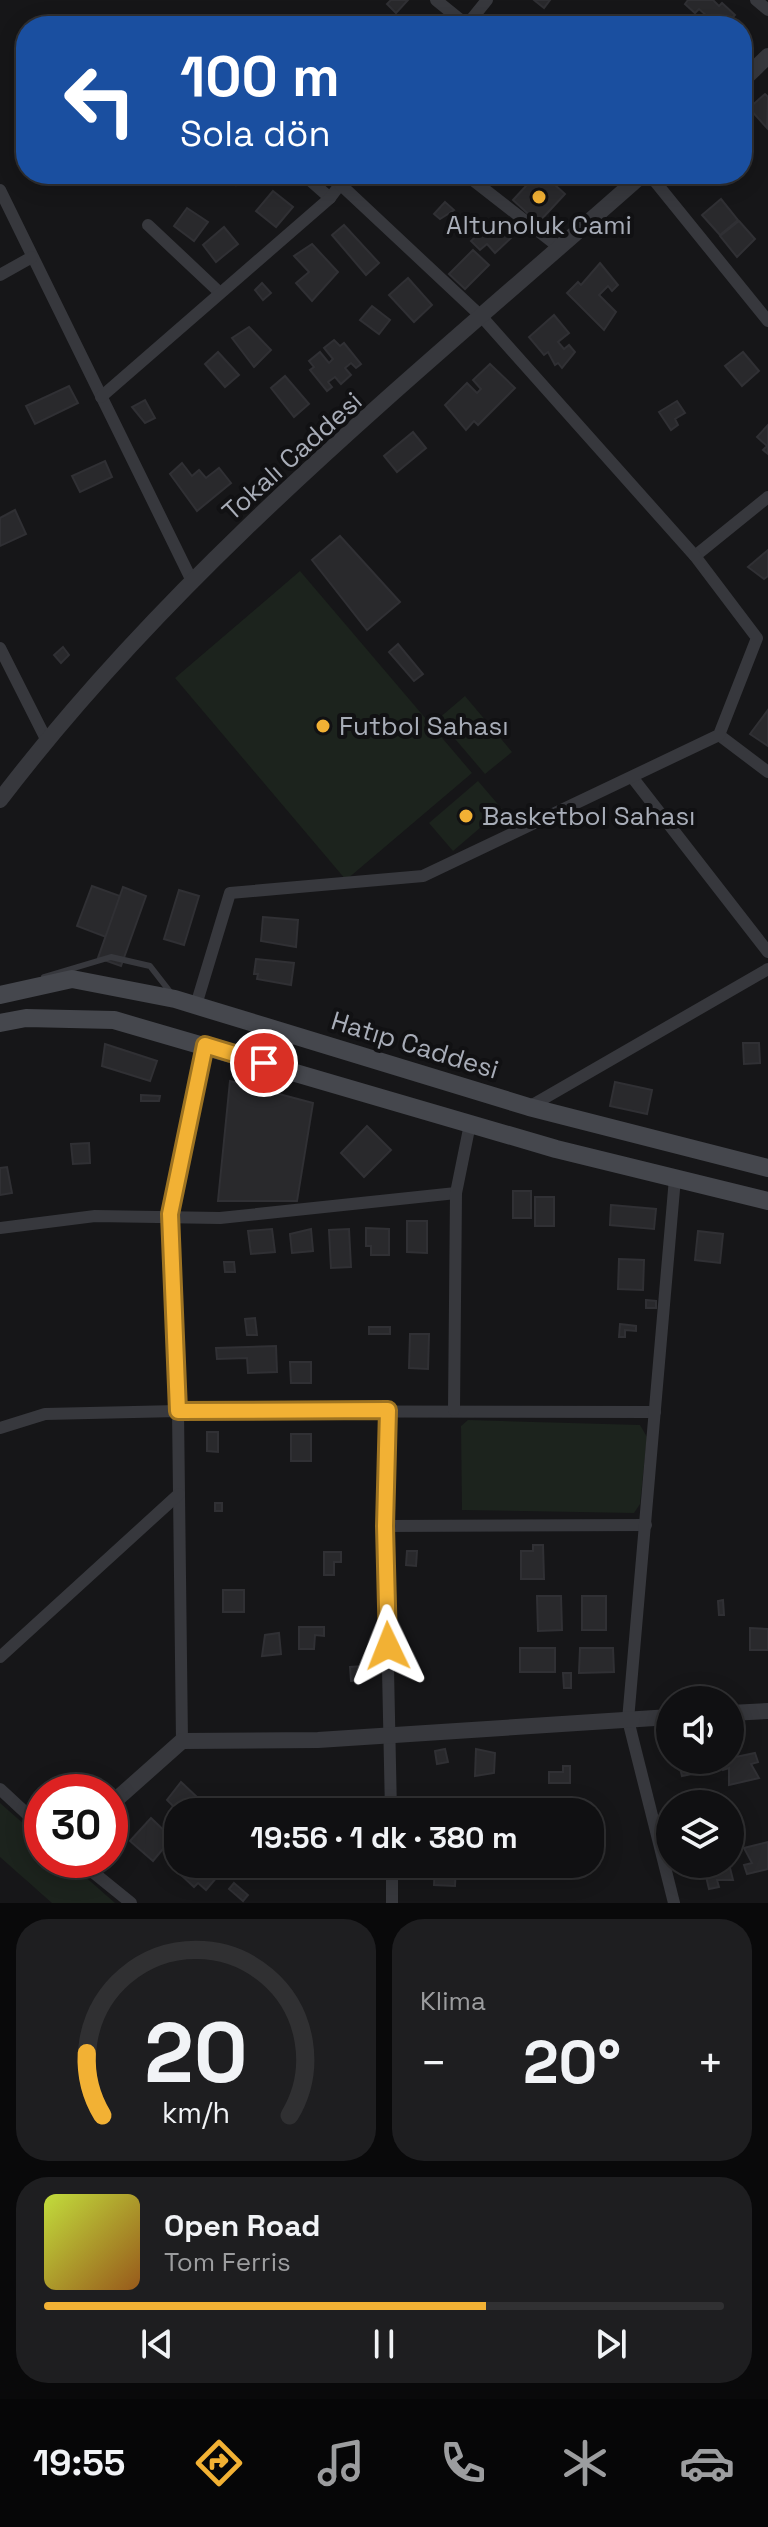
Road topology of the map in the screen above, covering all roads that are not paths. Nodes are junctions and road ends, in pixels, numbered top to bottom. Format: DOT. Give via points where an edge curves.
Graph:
graph roads {
  1 [pos="436,0"];
  2 [pos="487,0"];
  3 [pos="756,0"];
  4 [pos="768,10"];
  5 [pos="455,16"];
  6 [pos="475,16"];
  7 [pos="768,56"];
  8 [pos="752,71"];
  9 [pos="314,184"];
  10 [pos="340,184"];
  11 [pos="349,184"];
  12 [pos="478,184"];
  13 [pos="634,184"];
  14 [pos="654,184"];
  15 [pos="0,190"];
  16 [pos="330,198"];
  17 [pos="148,225"];
  18 [pos="560,248"];
  19 [pos="32,257"];
  20 [pos="0,275"];
  21 [pos="218,291"];
  22 [pos="482,317"];
  23 [pos="768,321"];
  24 [pos="101,397"];
  25 [pos="768,497"];
  26 [pos="695,556"];
  27 [pos="193,583"];
  28 [pos="0,648"];
  29 [pos="719,735"];
  30 [pos="46,739"];
  31 [pos="768,772"];
  32 [pos="632,777"];
  33 [pos="0,800"];
  34 [pos="768,952"];
  35 [pos="768,969"];
  36 [pos="0,994"];
  37 [pos="175,999"];
  38 [pos="196,1005"];
  39 [pos="0,1023"];
  40 [pos="205,1045"];
  41 [pos="529,1107"];
  42 [pos="470,1124"];
  43 [pos="768,1168"];
  44 [pos="675,1178"];
  45 [pos="456,1193"];
  46 [pos="768,1201"];
  47 [pos="170,1214"];
  48 [pos="0,1228"];
  49 [pos="388,1410"];
  50 [pos="454,1410"];
  51 [pos="178,1411"];
  52 [pos="655,1412"];
  53 [pos="0,1428"];
  54 [pos="179,1494"];
  55 [pos="646,1525"];
  56 [pos="385,1526"];
  57 [pos="0,1657"];
  58 [pos="768,1711"];
  59 [pos="744,1712"];
  60 [pos="656,1718"];
  61 [pos="628,1720"];
  62 [pos="391,1735"];
  63 [pos="182,1741"];
  64 [pos="0,1789"];
  65 [pos="128,1789"];
  66 [pos="391,1798"];
  67 [pos="24,1811"];
  68 [pos="100,1878"];
  69 [pos="392,1878"];
  70 [pos="131,1903"];
  71 [pos="392,1903"];
  72 [pos="660,1903"];
  73 [pos="674,1903"];
  1 -- 5 [label="street"];
  2 -- 6 [label="street"];
  3 -- 4 [label="street"];
  7 -- 8 [label="street"];
  9 -- 16 [label="street"];
  10 -- 16 [label="street"];
  11 -- 22 [label="street"];
  12 -- 18 [label="street"];
  13 -- 18 [label="street, Tokalı Caddesi"];
  14 -- 23 [label="street"];
  15 -- 19 [label="street"];
  16 -- 21 [label="street"];
  17 -- 21 [label="street"];
  18 -- 22 [label="street, Tokalı Caddesi"];
  19 -- 20 [label="street"];
  19 -- 24 [label="street"];
  21 -- 24 [label="street"];
  22 -- 26 [label="street"];
  22 -- 27 [label="street, Tokalı Caddesi" via="255,519"];
  24 -- 27 [label="street"];
  25 -- 26 [label="street"];
  26 -- 29 [label="street" via="757,638"];
  27 -- 30 [label="street, Tokalı Caddesi"];
  28 -- 30 [label="street"];
  29 -- 31 [label="street"];
  29 -- 32 [label="street"];
  30 -- 33 [label="street, Tokalı Caddesi"];
  32 -- 34 [label="street"];
  32 -- 38 [label="street" via="423,876 230,893"];
  35 -- 41 [label="street"];
  36 -- 37 [label="main road, Hatıp Caddesi" via="72,979"];
  36 -- 37 [label="lane" via="111,957 150,966"];
  37 -- 38 [label="main road, Hatıp Caddesi"];
  38 -- 41 [label="main road, Hatıp Caddesi"];
  39 -- 40 [label="main road" via="26,1018 114,1020"];
  40 -- 42 [label="main road"];
  40 -- 47 [label="street"];
  41 -- 43 [label="main road, Hatıp Caddesi"];
  42 -- 44 [label="main road"];
  42 -- 45 [label="street"];
  44 -- 46 [label="main road"];
  44 -- 52 [label="street"];
  45 -- 47 [label="street" via="220,1218"];
  45 -- 50 [label="street"];
  47 -- 48 [label="street" via="95,1216"];
  47 -- 51 [label="street"];
  49 -- 50 [label="street"];
  49 -- 51 [label="street"];
  49 -- 56 [label="street"];
  50 -- 52 [label="street"];
  51 -- 53 [label="street" via="45,1414"];
  51 -- 54 [label="street"];
  52 -- 55 [label="street"];
  54 -- 57 [label="street"];
  54 -- 63 [label="street"];
  55 -- 56 [label="street"];
  55 -- 61 [label="street"];
  56 -- 62 [label="street"];
  58 -- 59 [label="street"];
  60 -- 61 [label="street"];
  61 -- 62 [label="street"];
  61 -- 73 [label="street"];
  62 -- 63 [label="street"];
  62 -- 66 [label="street"];
  63 -- 65 [label="street"];
  64 -- 67 [label="street"];
  68 -- 70 [label="street"];
  69 -- 71 [label="street"];
  72 -- 73 [label="street"];
}
